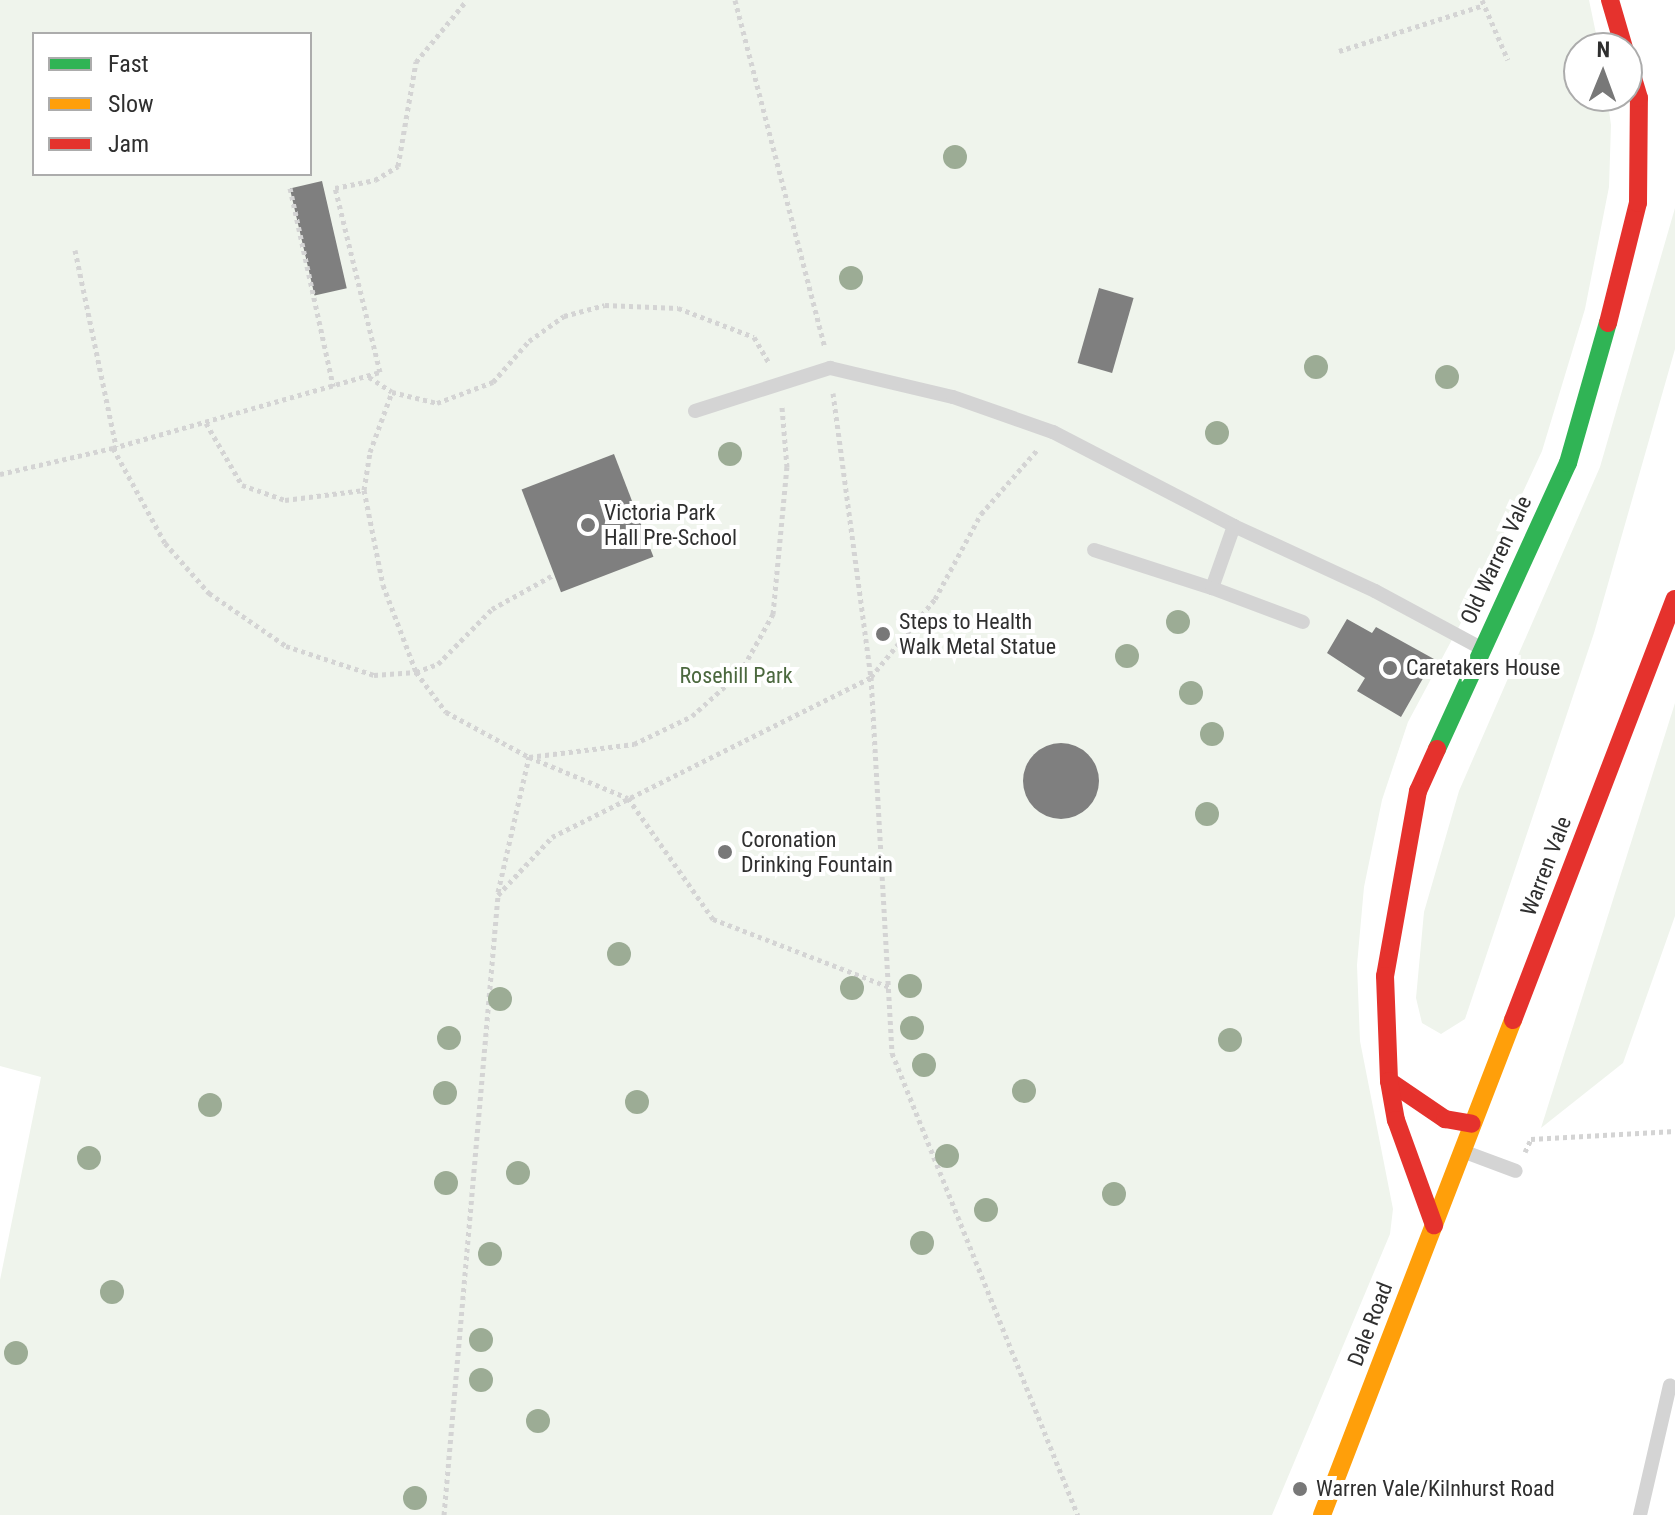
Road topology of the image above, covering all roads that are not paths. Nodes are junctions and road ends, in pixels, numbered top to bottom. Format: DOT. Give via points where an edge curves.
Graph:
graph roads {
  1 [pos="1610,0"];
  2 [pos="1619,32"];
  3 [pos="1638,112"];
  4 [pos="695,411"];
  5 [pos="1234,526"];
  6 [pos="1094,550"];
  7 [pos="1212,588"];
  8 [pos="1675,599"];
  9 [pos="1303,622"];
  10 [pos="1481,648"];
  11 [pos="1389,1081"];
  12 [pos="1472,1124"];
  13 [pos="1461,1151"];
  14 [pos="1516,1171"];
  15 [pos="1434,1225"];
  16 [pos="1670,1385"];
  17 [pos="1322,1515"];
  18 [pos="1640,1515"];
  1 -- 2 [label="street"];
  3 -- 10 [label="street, Old Warren Vale" via="1634,217 1568,463"];
  4 -- 5 [label="lane" via="779,380 830,368 953,397 1053,432"];
  5 -- 7 [label="lane"];
  5 -- 10 [label="lane" via="1375,591"];
  6 -- 7 [label="lane"];
  7 -- 9 [label="lane"];
  8 -- 12 [label="street, Warren Vale"];
  10 -- 11 [label="street, Old Warren Vale" via="1418,791 1385,976"];
  11 -- 12 [label="street" via="1445,1119"];
  11 -- 15 [label="street, Old Warren Vale" via="1396,1120"];
  12 -- 13 [label="street, Warren Vale"];
  13 -- 14 [label="lane"];
  13 -- 15 [label="street, Dale Road"];
  15 -- 17 [label="street, Dale Road"];
  16 -- 18 [label="lane"];
}
